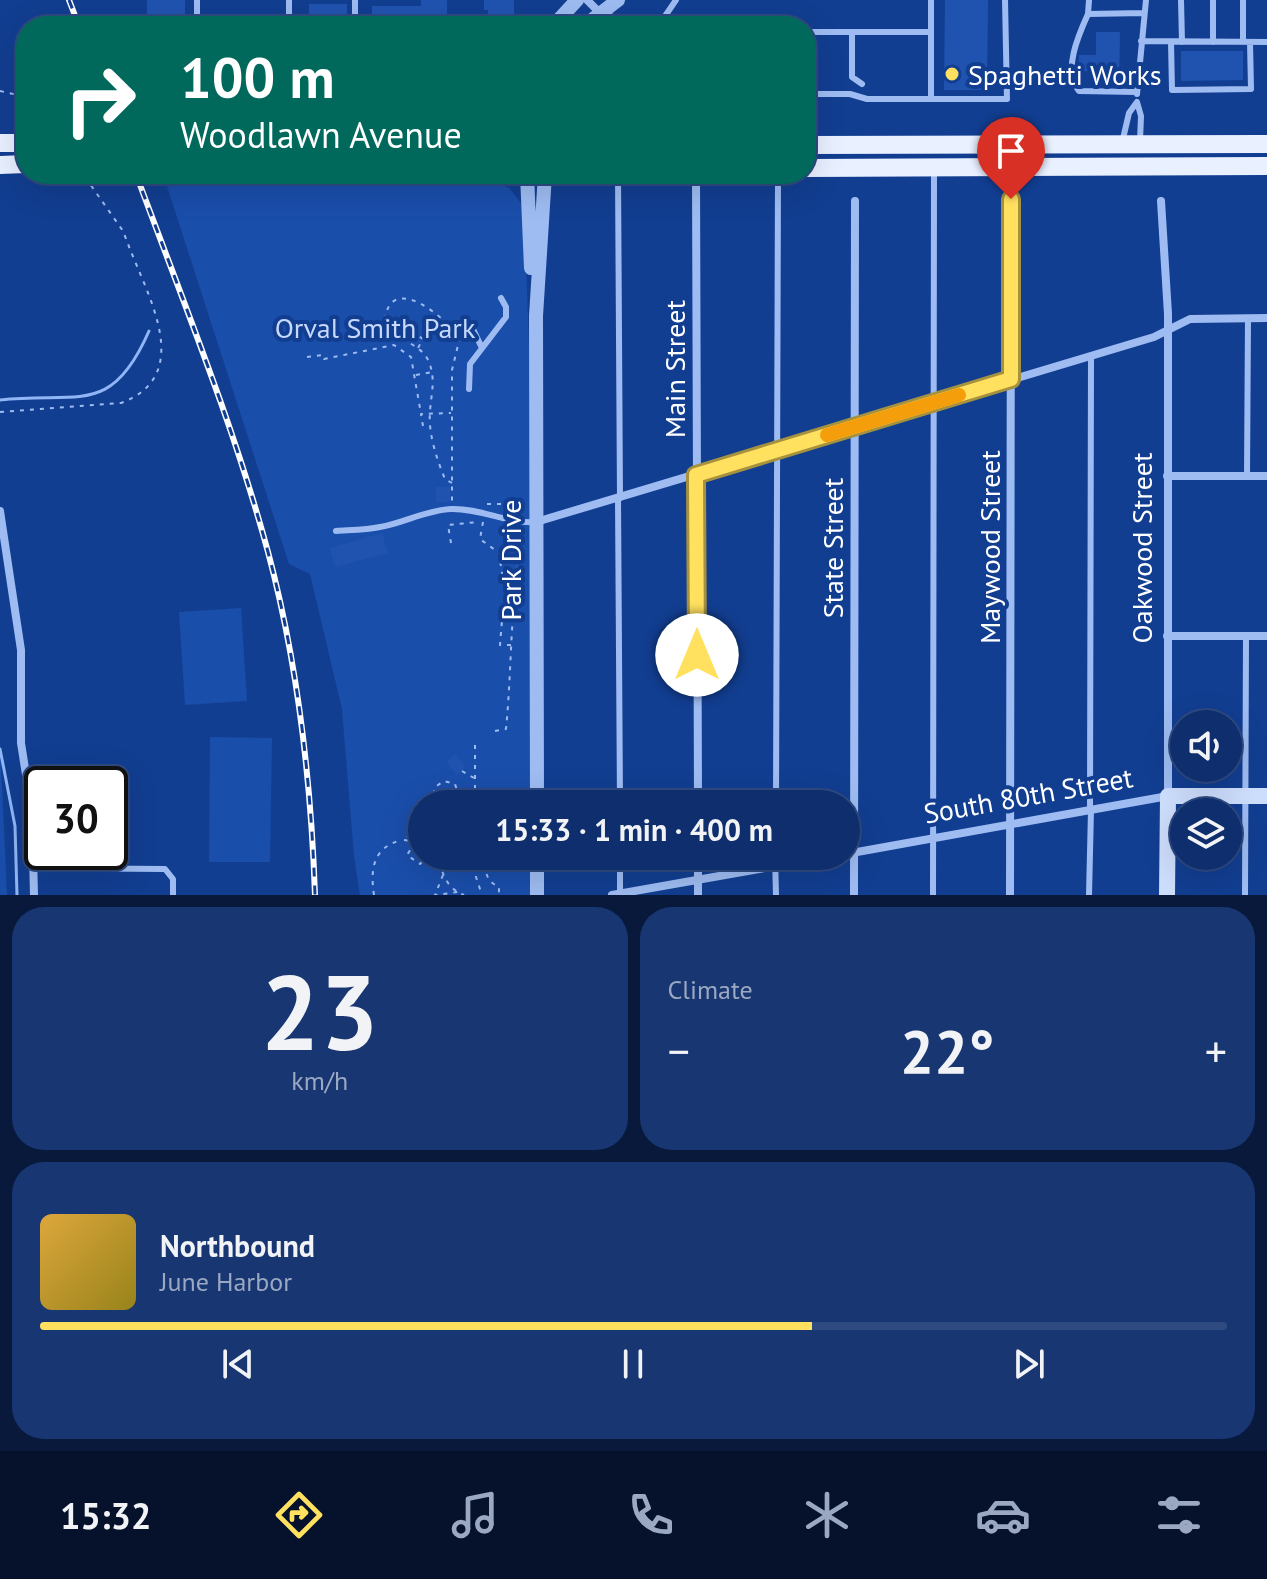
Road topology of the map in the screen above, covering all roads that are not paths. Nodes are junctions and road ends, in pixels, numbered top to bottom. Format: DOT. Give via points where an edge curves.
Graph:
graph roads {
  1 [pos="577,0"];
  2 [pos="587,0"];
  3 [pos="618,0"];
  4 [pos="931,0"];
  5 [pos="1005,0"];
  6 [pos="1089,0"];
  7 [pos="1146,0"];
  8 [pos="1181,0"];
  9 [pos="1213,0"];
  10 [pos="1243,0"];
  11 [pos="599,12"];
  12 [pos="1144,13"];
  13 [pos="1088,14"];
  14 [pos="562,16"];
  15 [pos="595,16"];
  16 [pos="611,16"];
  17 [pos="816,32"];
  18 [pos="852,32"];
  19 [pos="931,32"];
  20 [pos="1141,41"];
  21 [pos="1171,42"];
  22 [pos="1182,42"];
  23 [pos="1213,42"];
  24 [pos="1246,42"];
  25 [pos="1267,42"];
  26 [pos="862,84"];
  27 [pos="1137,92"];
  28 [pos="816,94"];
  29 [pos="931,99"];
  30 [pos="1137,102"];
  31 [pos="1267,144"];
  32 [pos="816,145"];
  33 [pos="1128,150"];
  34 [pos="1267,166"];
  35 [pos="1102,167"];
  36 [pos="816,168"];
  37 [pos="934,168"];
  38 [pos="527,184"];
  39 [pos="544,184"];
  40 [pos="618,184"];
  41 [pos="696,184"];
  42 [pos="778,184"];
  43 [pos="1011,199"];
  44 [pos="855,201"];
  45 [pos="1161,201"];
  46 [pos="501,298"];
  47 [pos="536,316"];
  48 [pos="1248,318"];
  49 [pos="1267,318"];
  50 [pos="471,325"];
  51 [pos="1167,329"];
  52 [pos="482,348"];
  53 [pos="1091,356"];
  54 [pos="1011,379"];
  55 [pos="469,389"];
  56 [pos="933,403"];
  57 [pos="853,427"];
  58 [pos="778,450"];
  59 [pos="696,475"];
  60 [pos="1167,476"];
  61 [pos="1247,476"];
  62 [pos="1267,476"];
  63 [pos="619,498"];
  64 [pos="0,511"];
  65 [pos="536,522"];
  66 [pos="336,531"];
  67 [pos="1167,636"];
  68 [pos="1246,636"];
  69 [pos="1267,636"];
  70 [pos="25,766"];
  71 [pos="537,790"];
  72 [pos="620,790"];
  73 [pos="698,790"];
  74 [pos="776,790"];
  75 [pos="850,790"];
  76 [pos="1168,796"];
  77 [pos="1245,796"];
  78 [pos="1267,796"];
  79 [pos="1090,810"];
  80 [pos="1010,824"];
  81 [pos="934,838"];
  82 [pos="860,851"];
  83 [pos="128,869"];
  84 [pos="34,870"];
  85 [pos="537,870"];
  86 [pos="620,870"];
  87 [pos="698,870"];
  88 [pos="753,870"];
  89 [pos="775,870"];
  90 [pos="852,870"];
  91 [pos="698,880"];
  92 [pos="619,894"];
  93 [pos="34,895"];
  94 [pos="173,895"];
  95 [pos="537,895"];
  96 [pos="698,895"];
  97 [pos="776,895"];
  98 [pos="854,895"];
  99 [pos="933,895"];
  100 [pos="1010,895"];
  101 [pos="1089,895"];
  102 [pos="1167,895"];
  103 [pos="1245,895"];
  1 -- 14 [label="street"];
  2 -- 11 [label="street"];
  3 -- 11 [label="street"];
  4 -- 19 [label="lane"];
  5 -- 29 [label="lane" via="1007,99"];
  6 -- 13 [label="lane"];
  7 -- 12 [label="lane"];
  8 -- 22 [label="lane"];
  9 -- 23 [label="lane"];
  10 -- 24 [label="lane"];
  11 -- 15 [label="street"];
  11 -- 16 [label="lane"];
  12 -- 13 [label="lane"];
  12 -- 20 [label="lane"];
  13 -- 27 [label="lane" via="1076,43 1075,86 1091,93"];
  17 -- 18 [label="lane"];
  18 -- 19 [label="lane"];
  18 -- 26 [label="lane" via="852,77"];
  19 -- 29 [label="lane"];
  20 -- 21 [label="lane"];
  20 -- 27 [label="lane"];
  21 -- 22 [label="lane"];
  21 -- 24 [label="lane" via="1172,90 1251,89"];
  22 -- 23 [label="lane"];
  23 -- 24 [label="lane"];
  24 -- 25 [label="lane"];
  27 -- 30 [label="lane"];
  28 -- 29 [label="lane"];
  30 -- 33 [label="lane" via="1129,113"];
  30 -- 33 [label="lane" via="1141,116"];
  31 -- 33 [label="main road"];
  32 -- 33 [label="main road"];
  33 -- 35 [label="lane"];
  34 -- 35 [label="main road"];
  35 -- 37 [label="main road"];
  36 -- 37 [label="main road"];
  37 -- 56 [label="lane"];
  38 -- 47 [label="street, Park Drive"];
  39 -- 47 [label="street, Park Drive"];
  40 -- 63 [label="lane"];
  41 -- 59 [label="street, Main Street"];
  42 -- 58 [label="lane"];
  43 -- 54 [label="street, Maywood Street"];
  44 -- 57 [label="street, State Street"];
  45 -- 51 [label="street, Oakwood Street"];
  46 -- 52 [label="lane" via="506,317"];
  47 -- 65 [label="street, Park Drive"];
  48 -- 49 [label="street"];
  48 -- 51 [label="street" via="1190,319"];
  48 -- 61 [label="lane"];
  50 -- 52 [label="lane"];
  51 -- 53 [label="street"];
  51 -- 60 [label="street, Oakwood Street"];
  52 -- 55 [label="lane" via="470,364"];
  53 -- 54 [label="street"];
  53 -- 79 [label="lane"];
  54 -- 56 [label="street"];
  54 -- 80 [label="street, Maywood Street"];
  56 -- 57 [label="street"];
  56 -- 81 [label="lane"];
  57 -- 58 [label="street"];
  57 -- 75 [label="street, State Street"];
  58 -- 59 [label="street"];
  58 -- 74 [label="lane"];
  59 -- 63 [label="street"];
  59 -- 73 [label="street, Main Street"];
  60 -- 61 [label="street"];
  60 -- 67 [label="street, Oakwood Street"];
  61 -- 62 [label="street"];
  63 -- 65 [label="street"];
  63 -- 72 [label="lane"];
  64 -- 70 [label="street" via="21,650"];
  65 -- 66 [label="lane" via="452,509 379,528"];
  65 -- 71 [label="street, Park Drive"];
  67 -- 68 [label="street"];
  67 -- 76 [label="street, Oakwood Street"];
  68 -- 69 [label="street"];
  68 -- 77 [label="lane"];
  76 -- 77 [label="main road, South 80th Street"];
  76 -- 79 [label="street, South 80th Street"];
  76 -- 102 [label="main road, Oakwood Street"];
  77 -- 78 [label="main road, South 80th Street"];
  77 -- 103 [label="lane"];
  79 -- 80 [label="street, South 80th Street"];
  79 -- 101 [label="lane"];
  80 -- 81 [label="street, South 80th Street"];
  80 -- 100 [label="street, Maywood Street"];
  81 -- 82 [label="street, South 80th Street"];
  81 -- 99 [label="lane"];
  83 -- 94 [label="lane" via="165,869 173,879"];
  84 -- 93 [label="street"];
  85 -- 95 [label="street"];
  86 -- 92 [label="lane"];
  87 -- 91 [label="street"];
  88 -- 91 [label="street"];
  89 -- 97 [label="lane"];
  90 -- 98 [label="street, State Street"];
  91 -- 92 [label="street"];
  91 -- 96 [label="street"];
}
